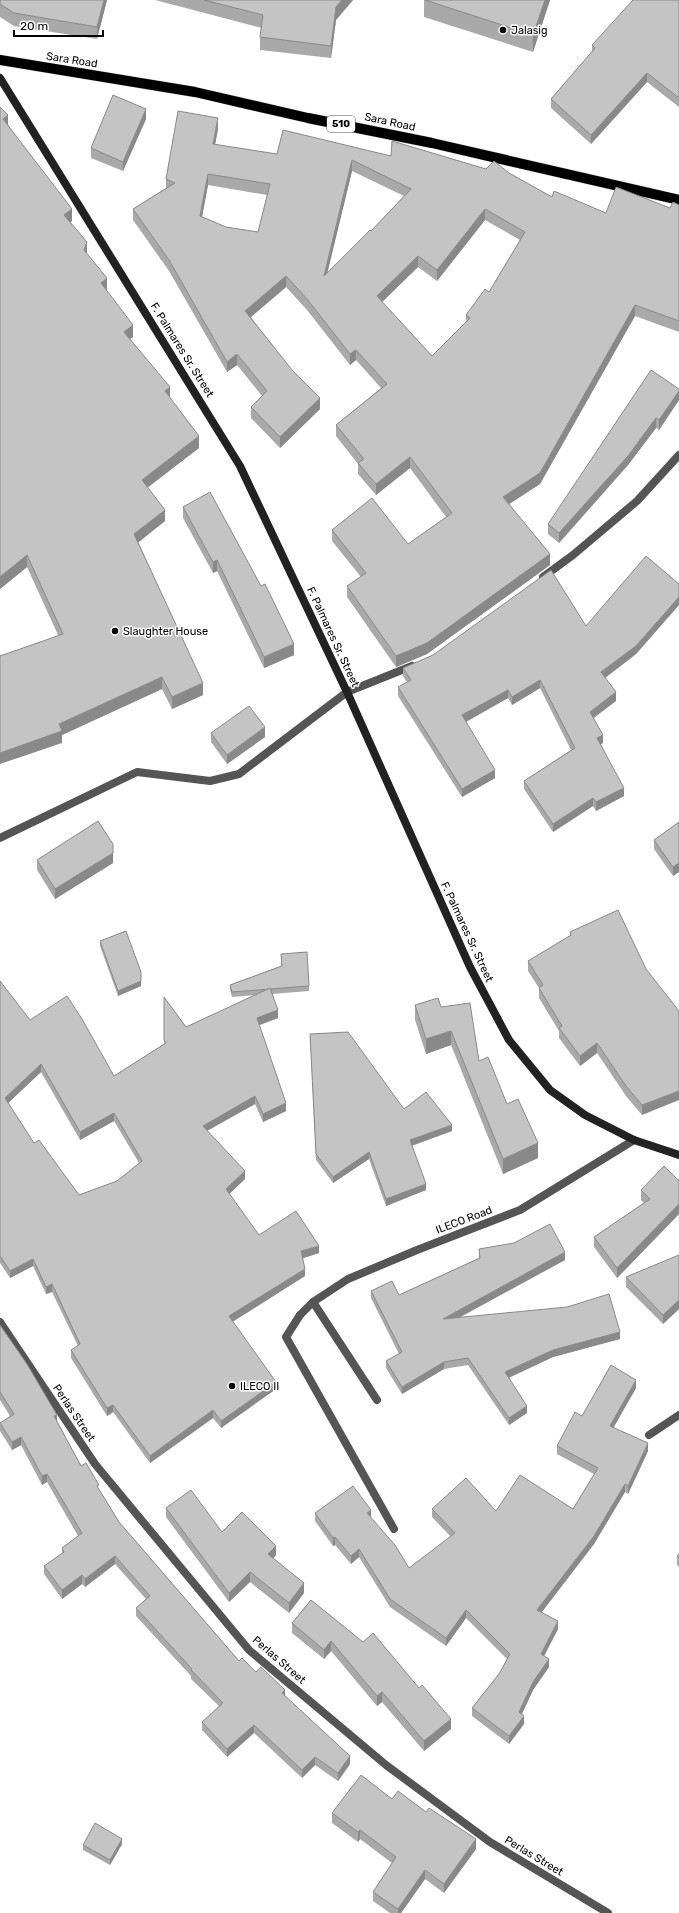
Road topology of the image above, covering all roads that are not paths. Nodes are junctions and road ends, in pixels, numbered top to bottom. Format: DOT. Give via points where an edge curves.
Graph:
graph roads {
  1 [pos="0,60"];
  2 [pos="0,78"];
  3 [pos="679,200"];
  4 [pos="679,455"];
  5 [pos="536,583"];
  6 [pos="423,662"];
  7 [pos="347,692"];
  8 [pos="0,838"];
  9 [pos="634,1140"];
  10 [pos="679,1155"];
  11 [pos="313,1302"];
  12 [pos="0,1322"];
  13 [pos="377,1400"];
  14 [pos="679,1415"];
  15 [pos="649,1435"];
  16 [pos="394,1529"];
  17 [pos="608,1913"];
  1 -- 3 [label="main road, Sara Road / 510" via="195,92"];
  2 -- 7 [label="main road, F. Palmares Sr. Street" via="240,466"];
  4 -- 5 [label="street" via="637,501"];
  6 -- 7 [label="street"];
  7 -- 8 [label="street" via="239,774 210,781 137,772"];
  7 -- 9 [label="main road, F. Palmares Sr. Street" via="470,967 509,1040 550,1090 584,1115"];
  9 -- 10 [label="main road, F. Palmares Sr. Street"];
  9 -- 11 [label="street, ILECO Road" via="520,1210 348,1279"];
  11 -- 13 [label="street"];
  11 -- 16 [label="street, ILECO Road" via="300,1315 286,1337"];
  12 -- 17 [label="street, Perlas Street" via="95,1464 249,1650 386,1765 490,1842"];
  14 -- 15 [label="street"];
}
